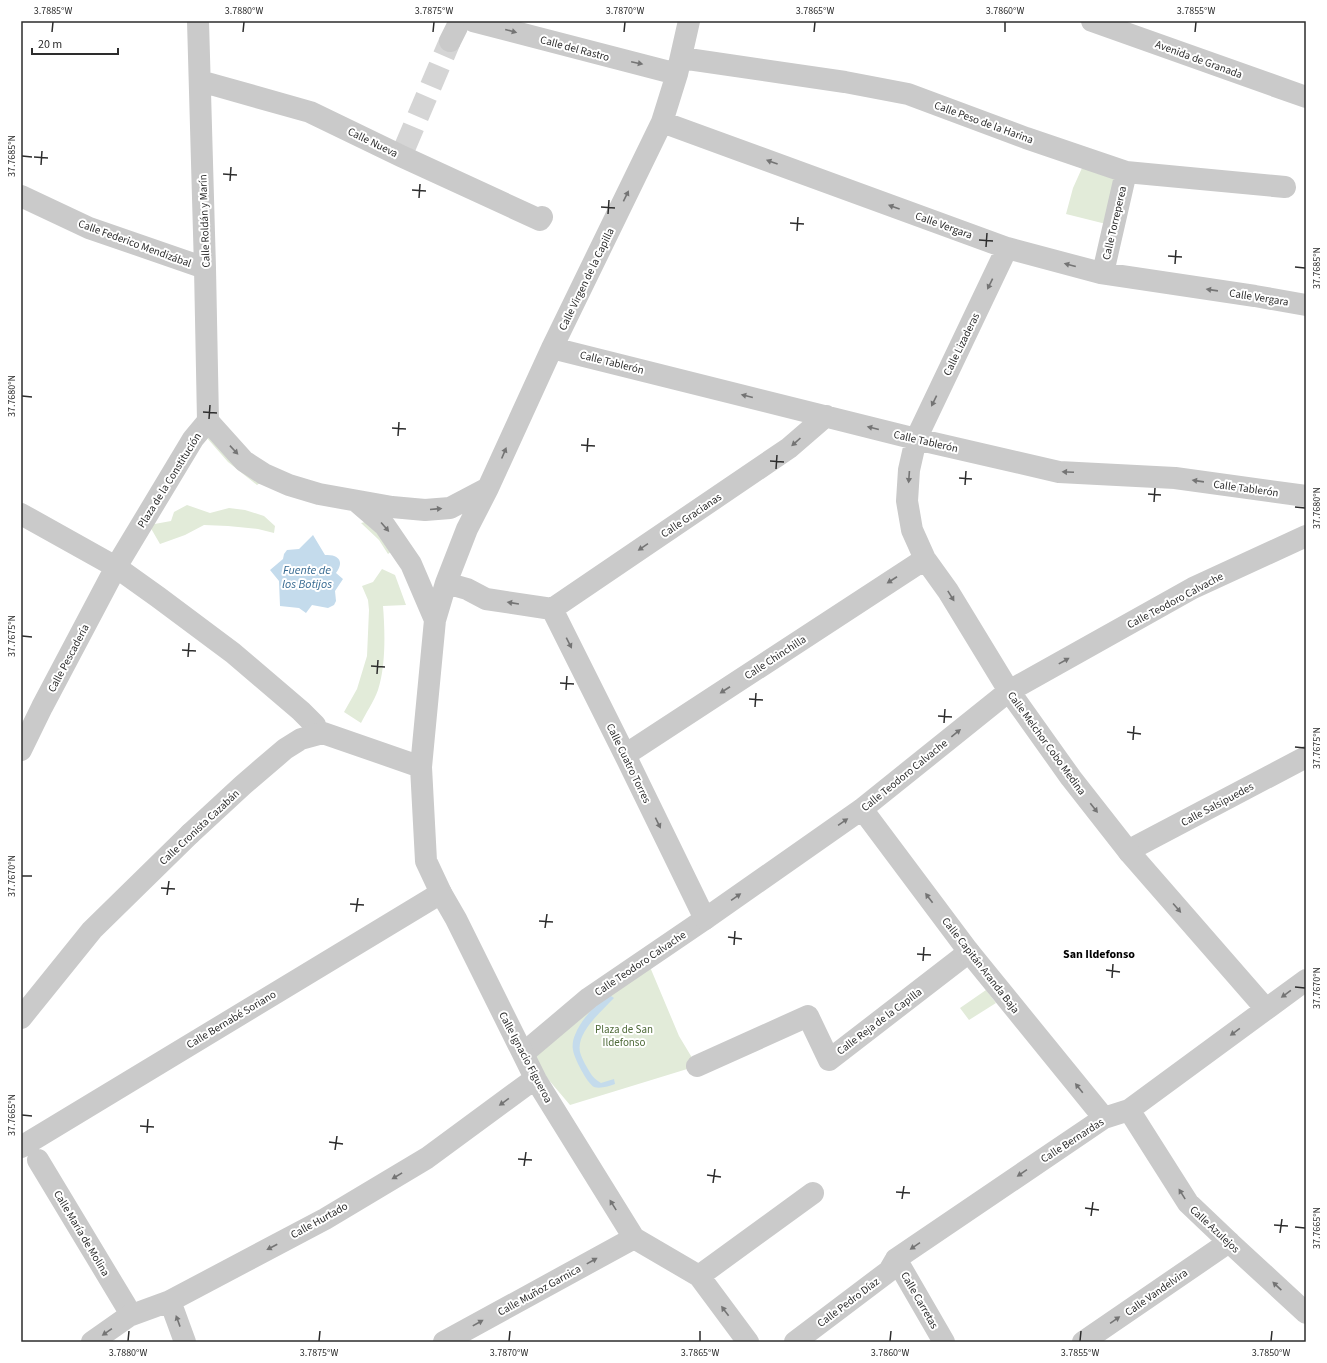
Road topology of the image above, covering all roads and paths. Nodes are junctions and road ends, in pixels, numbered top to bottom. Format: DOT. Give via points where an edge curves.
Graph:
graph roads {
  1 [pos="198,21"];
  2 [pos="689,21"];
  3 [pos="1092,21"];
  4 [pos="460,29"];
  5 [pos="679,66"];
  6 [pos="200,81"];
  7 [pos="1306,97"];
  8 [pos="662,122"];
  9 [pos="1126,172"];
  10 [pos="1285,187"];
  11 [pos="21,196"];
  12 [pos="540,220"];
  13 [pos="1007,248"];
  14 [pos="205,268"];
  15 [pos="1101,273"];
  16 [pos="1306,305"];
  17 [pos="552,348"];
  18 [pos="826,416"];
  19 [pos="208,421"];
  20 [pos="916,439"];
  21 [pos="488,488"];
  22 [pos="1306,496"];
  23 [pos="356,501"];
  24 [pos="21,514"];
  25 [pos="1306,536"];
  26 [pos="925,559"];
  27 [pos="116,567"];
  28 [pos="446,583"];
  29 [pos="552,609"];
  30 [pos="435,620"];
  31 [pos="1009,691"];
  32 [pos="315,725"];
  33 [pos="21,750"];
  34 [pos="625,755"];
  35 [pos="1306,757"];
  36 [pos="421,767"];
  37 [pos="862,809"];
  38 [pos="1128,852"];
  39 [pos="441,892"];
  40 [pos="704,919"];
  41 [pos="969,952"];
  42 [pos="1306,980"];
  43 [pos="1266,1009"];
  44 [pos="21,1018"];
  45 [pos="525,1052"];
  46 [pos="697,1066"];
  47 [pos="536,1080"];
  48 [pos="1129,1110"];
  49 [pos="1104,1118"];
  50 [pos="29,1153"];
  51 [pos="813,1193"];
  52 [pos="634,1238"];
  53 [pos="1228,1242"];
  54 [pos="896,1259"];
  55 [pos="699,1276"];
  56 [pos="170,1301"];
  57 [pos="126,1306"];
  58 [pos="1306,1313"];
  59 [pos="92,1342"];
  60 [pos="185,1342"];
  61 [pos="444,1342"];
  62 [pos="748,1342"];
  63 [pos="795,1342"];
  64 [pos="944,1342"];
  65 [pos="1083,1342"];
  1 -- 6 [label="street, Calle Roldán y Marín"];
  2 -- 5 [label="street, Calle Virgen de la Capilla"];
  3 -- 7 [label="street, Avenida de Granada"];
  4 -- 5 [label="street, Calle del Rastro, one-way"];
  5 -- 8 [label="street, Calle Virgen de la Capilla"];
  5 -- 9 [label="street, Calle Peso de la Harina" via="845,82 908,94"];
  6 -- 12 [label="street, Calle Nueva" via="310,112 403,152"];
  6 -- 14 [label="street, Calle Roldán y Marín"];
  13 -- 8 [label="street, Calle Vergara, one-way"];
  17 -- 8 [label="street, Calle Virgen de la Capilla, one-way"];
  9 -- 10 [label="street, Calle Peso de la Harina"];
  9 -- 15 [label="street, Calle Torreperea"];
  11 -- 14 [label="street, Calle Federico Mendizábal" via="89,228"];
  15 -- 13 [label="street, Calle Vergara, one-way"];
  13 -- 20 [label="street, Calle Lizaderas, one-way"];
  14 -- 19 [label="street, Calle Roldán y Marín"];
  16 -- 15 [label="street, Calle Vergara, one-way"];
  18 -- 17 [label="street, Calle Tablerón, one-way"];
  21 -- 17 [label="street, Calle Virgen de la Capilla, one-way"];
  20 -- 18 [label="street, Calle Tablerón, one-way"];
  18 -- 29 [label="street, Calle Gracianas, one-way" via="789,448"];
  19 -- 23 [label="street, Plaza de la Constitución, one-way" via="244,461 264,474 319,494"];
  19 -- 27 [label="street, Plaza de la Constitución" via="193,439"];
  22 -- 20 [label="street, Calle Tablerón, one-way" via="1175,478 1059,472"];
  20 -- 26 [label="street, Calle Melchor Cobo Medina, one-way" via="909,470 907,501 912,530"];
  23 -- 21 [label="street, Plaza de la Constitución, one-way" via="425,510 450,508"];
  21 -- 28 [label="street" via="467,529"];
  23 -- 30 [label="street, one-way" via="385,526 411,564"];
  24 -- 27 [label="street"];
  31 -- 25 [label="street, Calle Teodoro Calvache, one-way" via="1193,588"];
  26 -- 31 [label="street, Calle Melchor Cobo Medina, one-way" via="948,591"];
  26 -- 34 [label="street, Calle Chinchilla, one-way"];
  27 -- 32 [label="street" via="233,653"];
  27 -- 33 [label="street, Calle Pescadería"];
  29 -- 28 [label="street, one-way" via="486,598"];
  28 -- 30 [label="street"];
  29 -- 34 [label="street, Calle Cuatro Torres, one-way"];
  30 -- 36 [label="street, Calle Ignacio Figueroa"];
  37 -- 31 [label="street, Calle Teodoro Calvache, one-way"];
  31 -- 38 [label="street, Calle Melchor Cobo Medina, one-way"];
  34 -- 40 [label="street, Calle Cuatro Torres, one-way"];
  35 -- 38 [label="street, Calle Salsipuedes"];
  36 -- 39 [label="street, Calle Ignacio Figueroa" via="426,860"];
  36 -- 44 [label="street, Calle Cronista Cazabán" via="323,734 301,739 285,749 190,834 92,930"];
  40 -- 37 [label="street, Calle Teodoro Calvache, one-way"];
  41 -- 37 [label="street, Calle Capitán Aranda Baja, one-way"];
  38 -- 43 [label="street, Calle Melchor Cobo Medina, one-way"];
  39 -- 47 [label="street, Calle Ignacio Figueroa"];
  39 -- 50 [label="street, Calle Bernabé Soriano"];
  40 -- 45 [label="street, Calle Teodoro Calvache" via="589,998"];
  41 -- 46 [label="street, Calle Reja de la Capilla" via="829,1060 808,1016"];
  49 -- 41 [label="street, Calle Capitán Aranda Baja, one-way"];
  42 -- 43 [label="street, Calle Bernardas, one-way"];
  43 -- 48 [label="street, Calle Bernardas, one-way"];
  52 -- 47 [label="street, Calle Ignacio Figueroa, one-way"];
  47 -- 56 [label="street, Calle Hurtado, one-way" via="427,1158 324,1219"];
  48 -- 49 [label="street, Calle Bernardas"];
  53 -- 48 [label="street, Calle Azulejos, one-way" via="1188,1203"];
  49 -- 54 [label="street, Calle Bernardas, one-way"];
  50 -- 57 [label="street, Calle María de Molina"];
  51 -- 55 [label="street"];
  52 -- 55 [label="street"];
  61 -- 52 [label="street, Calle Muñoz Garnica, one-way"];
  58 -- 53 [label="street, Calle Azulejos, one-way"];
  65 -- 53 [label="street, Calle Vandelvira, one-way"];
  54 -- 63 [label="street, Calle Pedro Díaz" via="889,1271"];
  54 -- 64 [label="street, Calle Carretas"];
  62 -- 55 [label="street, one-way"];
  56 -- 59 [label="street, Calle Hurtado, one-way" via="129,1316"];
  60 -- 56 [label="street, one-way"];
}
